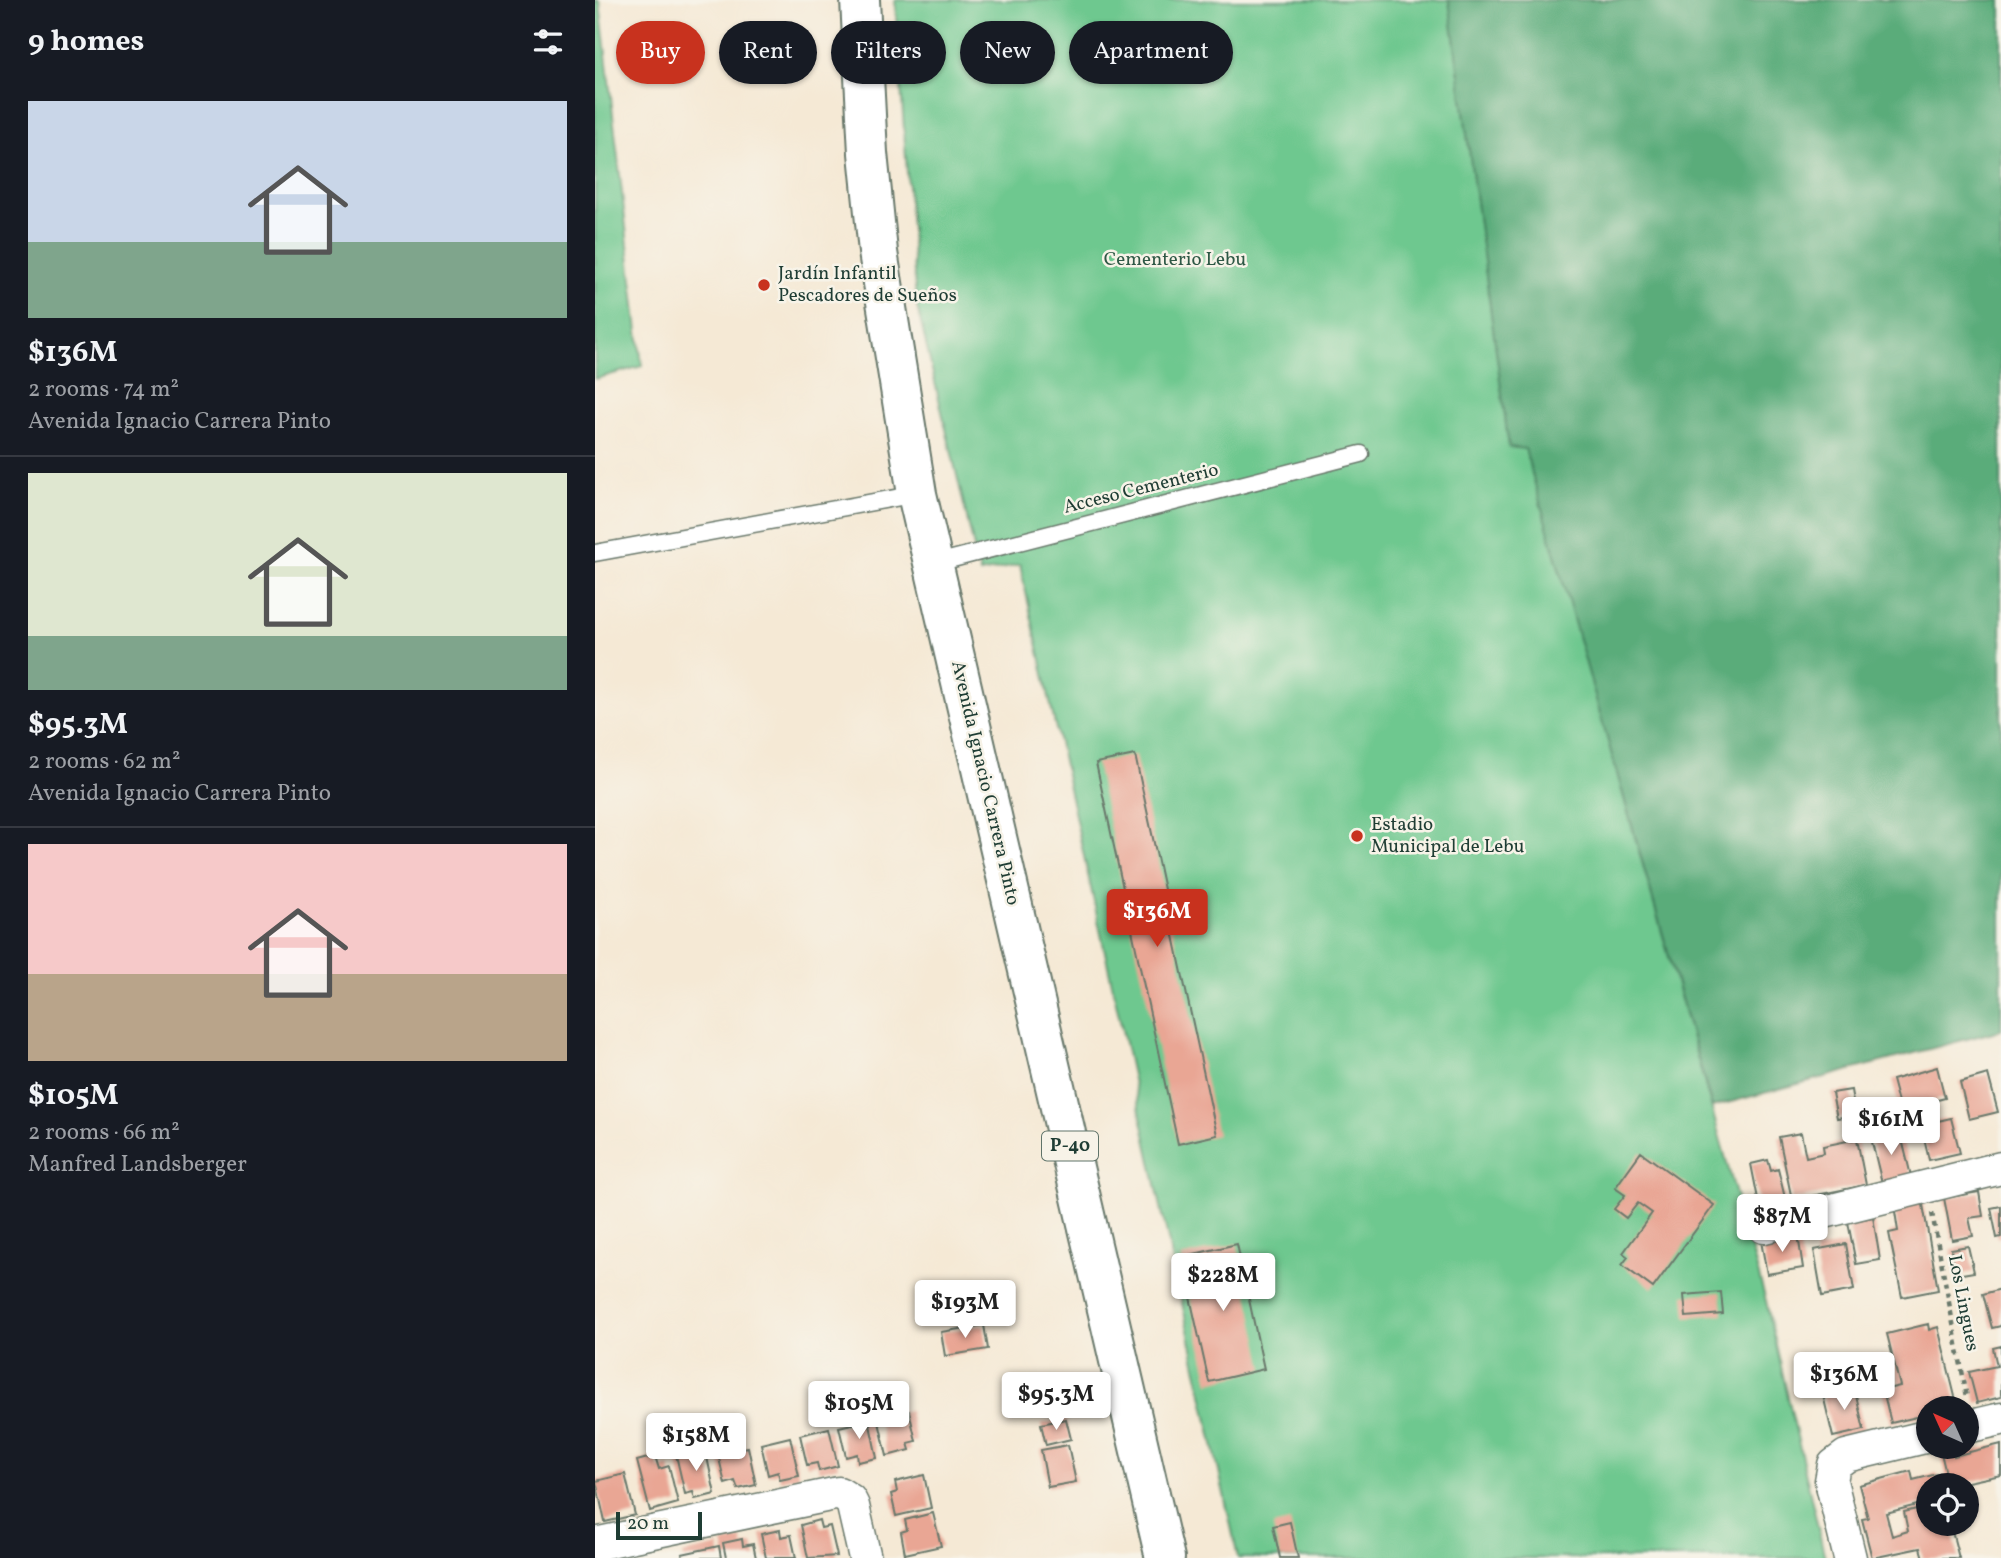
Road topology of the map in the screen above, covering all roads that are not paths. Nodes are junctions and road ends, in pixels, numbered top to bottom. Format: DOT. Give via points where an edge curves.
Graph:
graph roads {
  1 [pos="860,0"];
  2 [pos="1361,454"];
  3 [pos="917,494"];
  4 [pos="595,553"];
  5 [pos="932,565"];
  6 [pos="2001,1168"];
  7 [pos="1764,1227"];
  8 [pos="1916,1439"];
  9 [pos="595,1544"];
  10 [pos="866,1558"];
  11 [pos="1165,1558"];
  12 [pos="1850,1558"];
  1 -- 3 [label="main road, Avenida Ignacio Carrera Pinto / P-40" via="868,153 879,252"];
  2 -- 5 [label="lane, Acceso Cementerio"];
  3 -- 4 [label="lane"];
  3 -- 5 [label="main road, Avenida Ignacio Carrera Pinto / P-40"];
  5 -- 11 [label="main road, Avenida Ignacio Carrera Pinto / P-40"];
  6 -- 7 [label="street"];
  8 -- 12 [label="street" via="1846,1456 1834,1465 1831,1481"];
  9 -- 10 [label="street" via="832,1493 845,1495 853,1506"];
}
